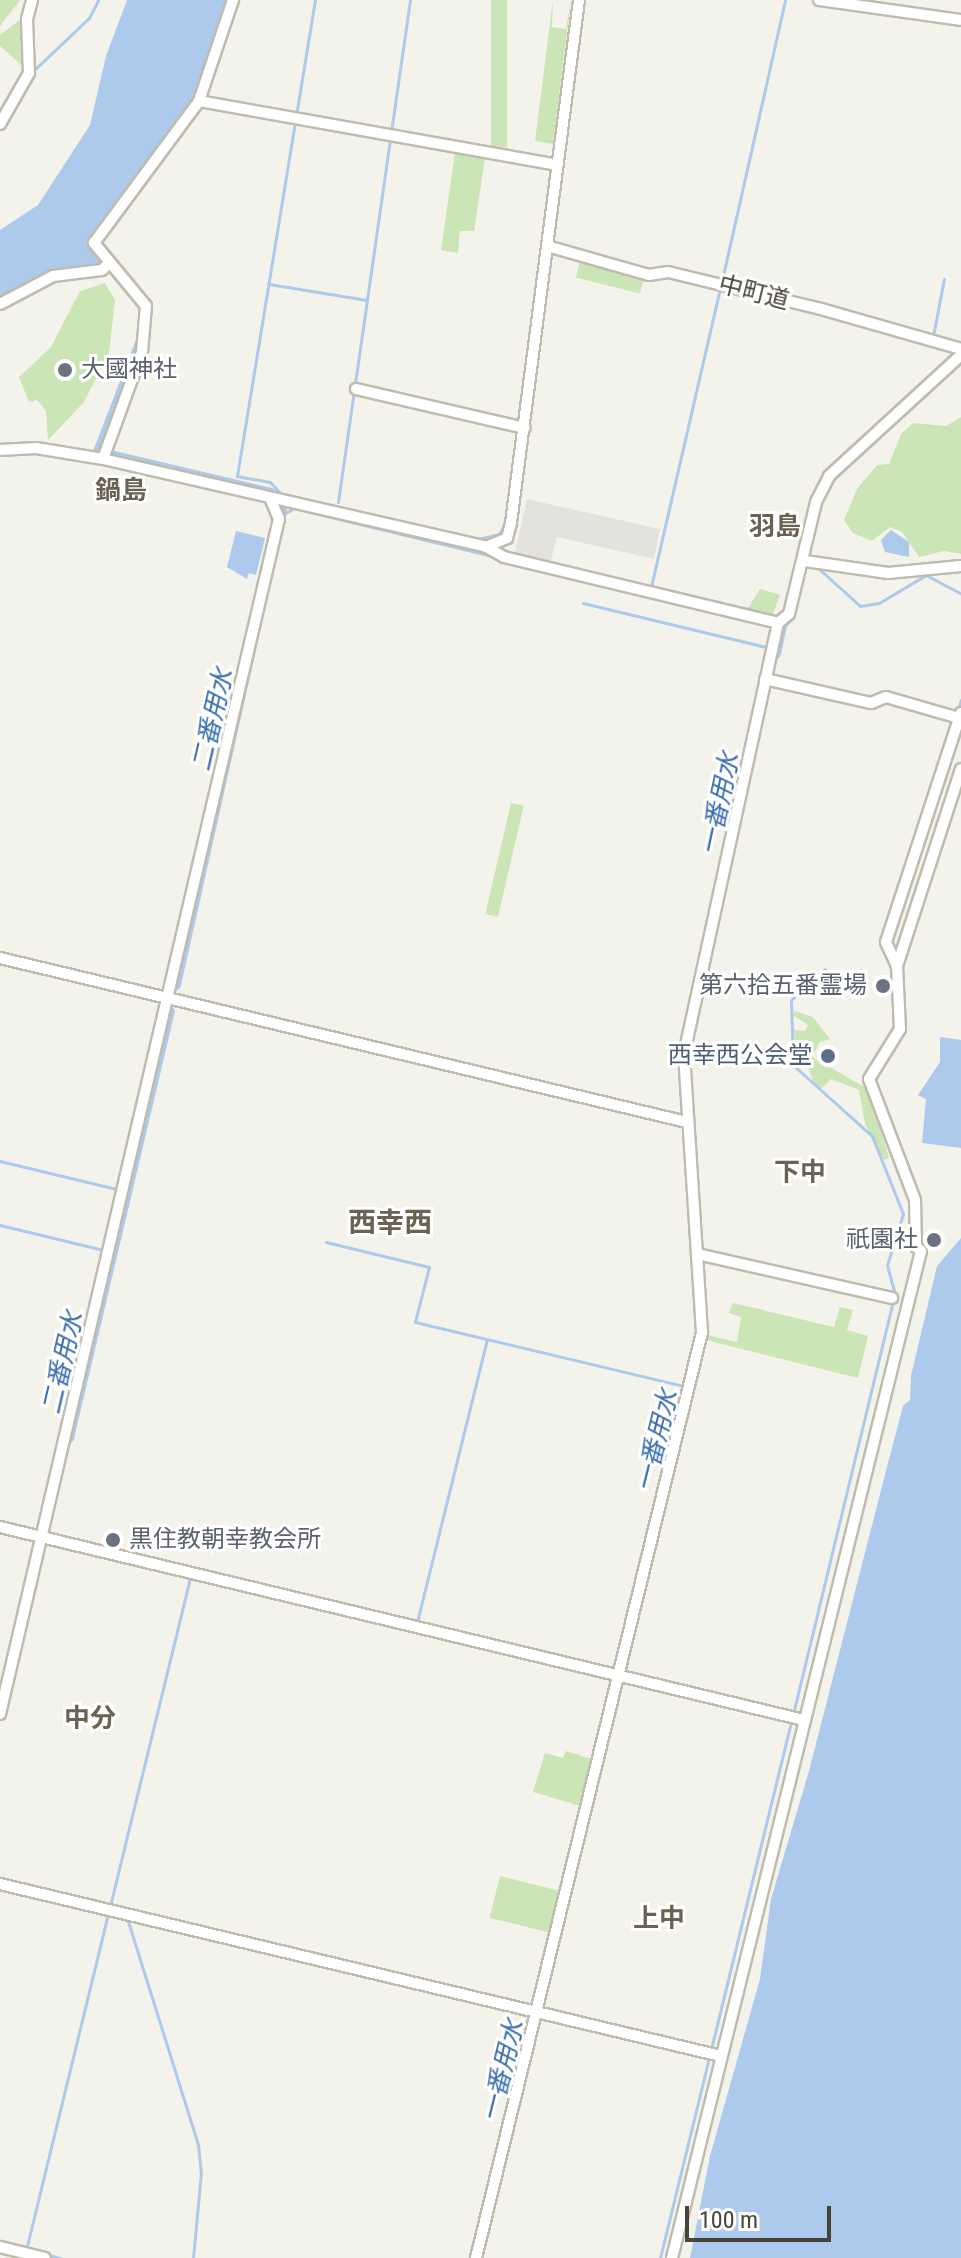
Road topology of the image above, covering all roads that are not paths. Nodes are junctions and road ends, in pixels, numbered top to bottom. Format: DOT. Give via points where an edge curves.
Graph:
graph roads {
  1 [pos="32,0"];
  2 [pos="233,0"];
  3 [pos="579,0"];
  4 [pos="819,0"];
  5 [pos="961,20"];
  6 [pos="199,101"];
  7 [pos="0,124"];
  8 [pos="554,165"];
  9 [pos="547,246"];
  10 [pos="108,265"];
  11 [pos="0,304"];
  12 [pos="961,349"];
  13 [pos="961,355"];
  14 [pos="356,389"];
  15 [pos="525,428"];
  16 [pos="0,450"];
  17 [pos="105,454"];
  18 [pos="270,498"];
  19 [pos="486,547"];
  20 [pos="806,561"];
  21 [pos="961,566"];
  22 [pos="778,623"];
  23 [pos="768,680"];
  24 [pos="958,716"];
  25 [pos="961,769"];
  26 [pos="0,958"];
  27 [pos="897,966"];
  28 [pos="167,998"];
  29 [pos="687,1122"];
  30 [pos="699,1254"];
  31 [pos="892,1298"];
  32 [pos="0,1527"];
  33 [pos="44,1538"];
  34 [pos="622,1675"];
  35 [pos="0,1714"];
  36 [pos="796,1718"];
  37 [pos="0,1884"];
  38 [pos="539,2012"];
  39 [pos="714,2055"];
  40 [pos="0,2247"];
  41 [pos="45,2258"];
  42 [pos="476,2258"];
  43 [pos="672,2258"];
  1 -- 7 [label="street" via="27,19 29,73"];
  2 -- 6 [label="street"];
  3 -- 8 [label="street"];
  4 -- 5 [label="street"];
  6 -- 8 [label="street"];
  6 -- 10 [label="street" via="94,243"];
  8 -- 9 [label="street"];
  9 -- 12 [label="street, 中町道" via="721,285"];
  9 -- 15 [label="street"];
  10 -- 11 [label="street" via="53,276"];
  10 -- 17 [label="street" via="146,306 146,322 142,352"];
  13 -- 20 [label="street" via="829,476 816,502"];
  14 -- 15 [label="street"];
  15 -- 19 [label="street" via="507,538"];
  16 -- 17 [label="street"];
  17 -- 18 [label="street"];
  18 -- 19 [label="street"];
  18 -- 28 [label="street" via="279,519"];
  19 -- 22 [label="street" via="504,557"];
  20 -- 21 [label="street" via="888,573"];
  20 -- 22 [label="street" via="789,614"];
  22 -- 23 [label="street"];
  23 -- 24 [label="street" via="871,703 886,697"];
  23 -- 29 [label="street" via="684,1054"];
  24 -- 27 [label="street" via="886,942"];
  25 -- 27 [label="street"];
  26 -- 28 [label="street"];
  27 -- 36 [label="street" via="900,1029 869,1079 915,1200 916,1247 921,1251"];
  28 -- 29 [label="street"];
  28 -- 33 [label="street"];
  29 -- 30 [label="street"];
  30 -- 31 [label="street"];
  30 -- 34 [label="street" via="702,1332"];
  32 -- 33 [label="street"];
  33 -- 34 [label="street"];
  33 -- 35 [label="street"];
  34 -- 36 [label="street"];
  34 -- 38 [label="street"];
  36 -- 39 [label="street"];
  37 -- 38 [label="street"];
  38 -- 39 [label="street"];
  38 -- 42 [label="street"];
  39 -- 43 [label="street"];
  40 -- 41 [label="street"];
}
